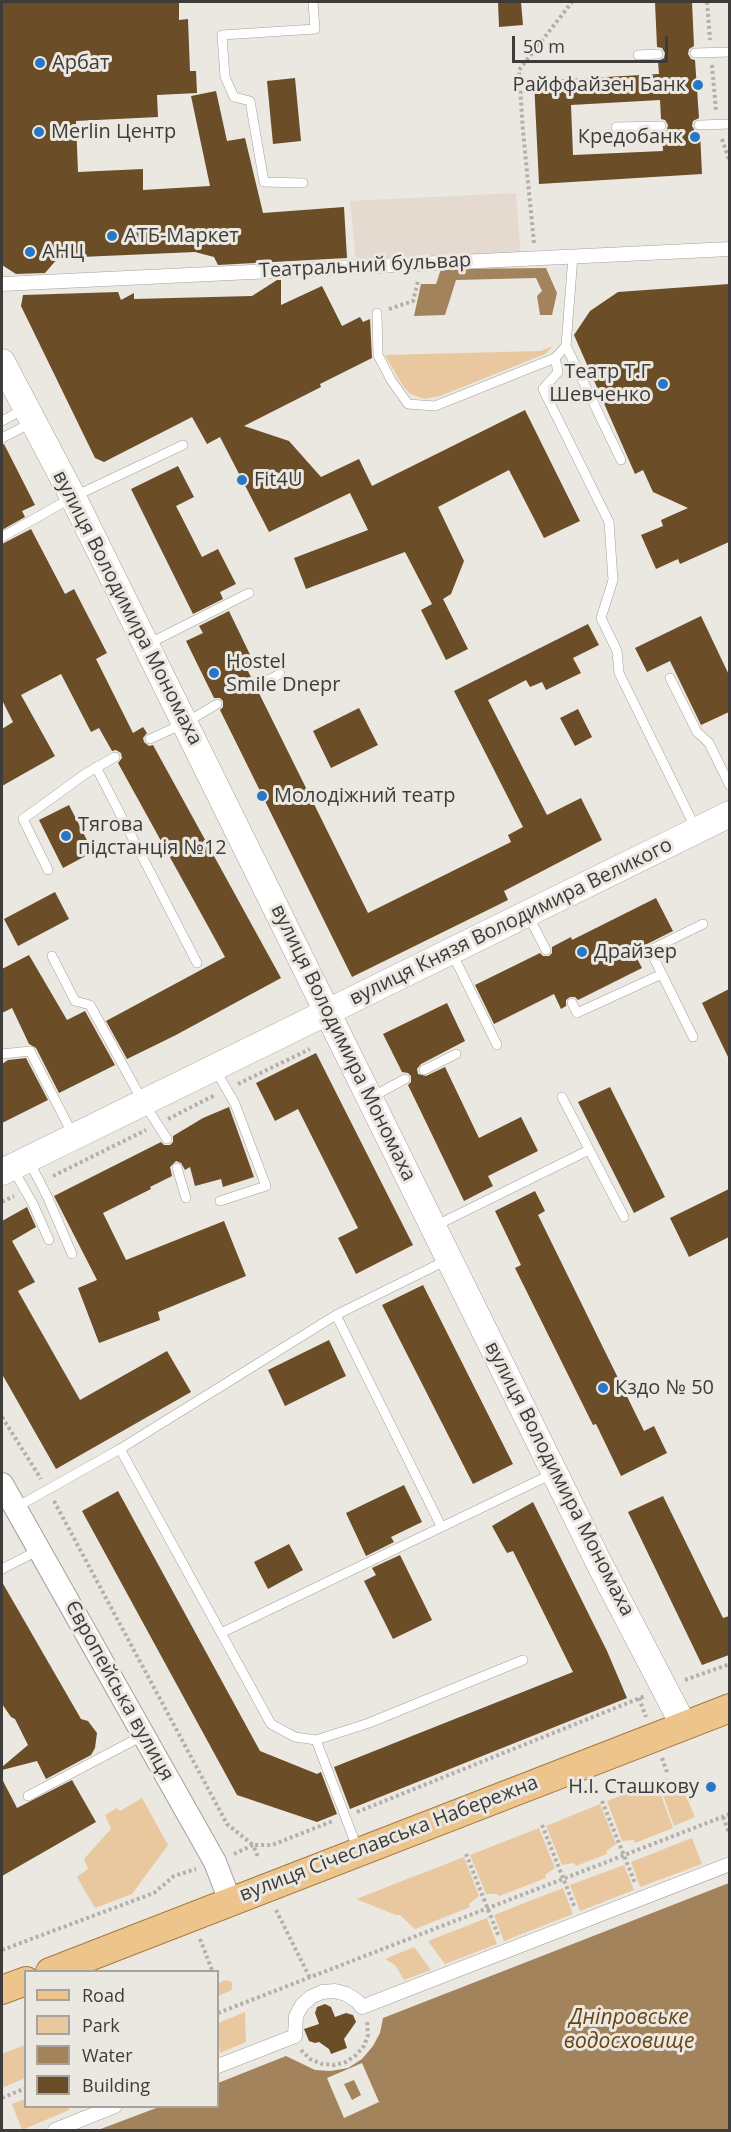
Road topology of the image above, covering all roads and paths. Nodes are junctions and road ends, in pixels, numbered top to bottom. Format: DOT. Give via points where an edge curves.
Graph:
graph roads {
  1 [pos="313,2"];
  2 [pos="572,2"];
  3 [pos="707,2"];
  4 [pos="729,52"];
  5 [pos="695,53"];
  6 [pos="711,53"];
  7 [pos="658,54"];
  8 [pos="638,55"];
  9 [pos="729,124"];
  10 [pos="699,125"];
  11 [pos="717,125"];
  12 [pos="662,126"];
  13 [pos="616,127"];
  14 [pos="729,162"];
  15 [pos="303,183"];
  16 [pos="729,249"];
  17 [pos="573,256"];
  18 [pos="536,258"];
  19 [pos="421,263"];
  20 [pos="2,284"];
  21 [pos="377,313"];
  22 [pos="566,345"];
  23 [pos="555,358"];
  24 [pos="2,362"];
  25 [pos="29,415"];
  26 [pos="2,421"];
  27 [pos="2,438"];
  28 [pos="183,445"];
  29 [pos="621,460"];
  30 [pos="73,497"];
  31 [pos="2,537"];
  32 [pos="249,593"];
  33 [pos="146,645"];
  34 [pos="280,674"];
  35 [pos="670,678"];
  36 [pos="264,682"];
  37 [pos="218,704"];
  38 [pos="185,723"];
  39 [pos="150,739"];
  40 [pos="115,757"];
  41 [pos="96,767"];
  42 [pos="729,786"];
  43 [pos="729,814"];
  44 [pos="697,831"];
  45 [pos="48,870"];
  46 [pos="527,913"];
  47 [pos="703,924"];
  48 [pos="451,950"];
  49 [pos="546,950"];
  50 [pos="52,956"];
  51 [pos="197,963"];
  52 [pos="662,974"];
  53 [pos="572,1003"];
  54 [pos="327,1011"];
  55 [pos="693,1037"];
  56 [pos="497,1045"];
  57 [pos="2,1054"];
  58 [pos="456,1054"];
  59 [pos="214,1066"];
  60 [pos="424,1070"];
  61 [pos="405,1079"];
  62 [pos="562,1097"];
  63 [pos="370,1098"];
  64 [pos="143,1102"];
  65 [pos="73,1135"];
  66 [pos="166,1139"];
  67 [pos="590,1150"];
  68 [pos="13,1166"];
  69 [pos="177,1168"];
  70 [pos="186,1198"];
  71 [pos="220,1201"];
  72 [pos="624,1217"];
  73 [pos="434,1227"];
  74 [pos="49,1240"];
  75 [pos="72,1254"];
  76 [pos="450,1259"];
  77 [pos="336,1315"];
  78 [pos="2,1417"];
  79 [pos="120,1449"];
  80 [pos="555,1473"];
  81 [pos="2,1484"];
  82 [pos="47,1489"];
  83 [pos="15,1508"];
  84 [pos="441,1526"];
  85 [pos="39,1550"];
  86 [pos="2,1569"];
  87 [pos="221,1633"];
  88 [pos="523,1660"];
  89 [pos="729,1708"];
  90 [pos="684,1726"];
  91 [pos="144,1736"];
  92 [pos="316,1740"];
  93 [pos="28,1796"];
  94 [pos="602,1801"];
  95 [pos="729,1814"];
  96 [pos="723,1817"];
  97 [pos="542,1825"];
  98 [pos="729,1835"];
  99 [pos="358,1851"];
  100 [pos="466,1854"];
  101 [pos="624,1855"];
  102 [pos="258,1857"];
  103 [pos="215,1862"];
  104 [pos="729,1864"];
  105 [pos="563,1878"];
  106 [pos="641,1897"];
  107 [pos="230,1901"];
  108 [pos="487,1908"];
  109 [pos="276,1909"];
  110 [pos="580,1921"];
  111 [pos="200,1938"];
  112 [pos="2,1950"];
  113 [pos="504,1951"];
  114 [pos="53,1970"];
  115 [pos="212,1970"];
  116 [pos="309,1976"];
  117 [pos="24,1982"];
  118 [pos="2,1990"];
  119 [pos="316,1994"];
  120 [pos="362,2007"];
  121 [pos="219,2013"];
  122 [pos="295,2036"];
  123 [pos="219,2066"];
  124 [pos="24,2089"];
  125 [pos="2,2098"];
  126 [pos="110,2108"];
  127 [pos="54,2130"];
  1 -- 15 [label="lane" via="315,29 222,35 225,77 234,97 250,101 264,182"];
  2 -- 18 [label="path" via="519,70"];
  3 -- 6 [label="path"];
  4 -- 6 [label="lane"];
  5 -- 6 [label="lane"];
  6 -- 11 [label="path"];
  7 -- 8 [label="lane"];
  9 -- 11 [label="lane"];
  10 -- 11 [label="lane"];
  11 -- 14 [label="path"];
  12 -- 13 [label="lane"];
  16 -- 17 [label="street, Театральний бульвар"];
  17 -- 18 [label="street, Театральний бульвар"];
  17 -- 22 [label="lane"];
  18 -- 19 [label="street, Театральний бульвар"];
  19 -- 20 [label="street, Театральний бульвар"];
  19 -- 21 [label="path" via="413,301"];
  21 -- 23 [label="lane" via="378,355 408,404 435,406"];
  22 -- 23 [label="lane"];
  22 -- 29 [label="lane"];
  23 -- 44 [label="lane" via="558,372 543,389 609,522 613,580 601,618 617,651 619,673"];
  24 -- 25 [label="main road, вулиця Володимира Мономаха"];
  25 -- 26 [label="lane"];
  25 -- 27 [label="lane"];
  25 -- 30 [label="main road, вулиця Володимира Мономаха"];
  28 -- 30 [label="lane"];
  30 -- 31 [label="lane"];
  30 -- 33 [label="main road, вулиця Володимира Мономаха"];
  32 -- 33 [label="lane"];
  33 -- 38 [label="main road, вулиця Володимира Мономаха"];
  34 -- 36 [label="lane"];
  35 -- 42 [label="lane" via="697,732 709,743"];
  37 -- 38 [label="lane"];
  38 -- 39 [label="lane"];
  38 -- 54 [label="main road, вулиця Володимира Мономаха"];
  40 -- 41 [label="lane"];
  41 -- 45 [label="lane" via="23,819"];
  41 -- 51 [label="lane"];
  43 -- 44 [label="main road, вулиця Князя Володимира Великого"];
  44 -- 46 [label="main road, вулиця Князя Володимира Великого"];
  46 -- 48 [label="main road, вулиця Князя Володимира Великого"];
  46 -- 49 [label="lane"];
  47 -- 52 [label="lane" via="650,950"];
  48 -- 54 [label="main road, вулиця Князя Володимира Великого"];
  48 -- 56 [label="lane"];
  50 -- 64 [label="lane" via="75,1001 90,1005"];
  52 -- 53 [label="lane" via="577,1014"];
  52 -- 55 [label="lane"];
  54 -- 59 [label="main road, вулиця Князя Володимира Великого"];
  54 -- 63 [label="main road, вулиця Володимира Мономаха"];
  57 -- 65 [label="lane" via="30,1051"];
  58 -- 60 [label="lane"];
  59 -- 64 [label="main road, вулиця Князя Володимира Великого"];
  59 -- 71 [label="lane" via="235,1104 266,1186"];
  61 -- 63 [label="lane"];
  62 -- 67 [label="lane"];
  63 -- 73 [label="main road, вулиця Володимира Мономаха"];
  64 -- 65 [label="main road, вулиця Князя Володимира Великого"];
  64 -- 66 [label="lane"];
  65 -- 68 [label="main road, вулиця Князя Володимира Великого"];
  67 -- 72 [label="lane"];
  67 -- 73 [label="lane"];
  68 -- 74 [label="lane"];
  68 -- 75 [label="lane" via="48,1198"];
  69 -- 70 [label="lane"];
  73 -- 76 [label="main road, вулиця Володимира Мономаха"];
  76 -- 77 [label="lane"];
  76 -- 80 [label="main road, вулиця Володимира Мономаха"];
  77 -- 79 [label="lane"];
  77 -- 84 [label="lane"];
  78 -- 82 [label="path"];
  79 -- 82 [label="lane"];
  79 -- 87 [label="lane"];
  80 -- 84 [label="lane"];
  80 -- 90 [label="main road, вулиця Володимира Мономаха"];
  81 -- 83 [label="street, Європейська вулиця"];
  82 -- 83 [label="lane"];
  83 -- 85 [label="street, Європейська вулиця"];
  84 -- 87 [label="lane"];
  85 -- 86 [label="lane"];
  85 -- 91 [label="street, Європейська вулиця"];
  87 -- 92 [label="lane" via="271,1725 295,1737"];
  88 -- 92 [label="lane" via="369,1723"];
  89 -- 90 [label="main road, вулиця Січеславська Набережна"];
  90 -- 99 [label="main road, вулиця Січеславська Набережна"];
  91 -- 93 [label="lane"];
  91 -- 103 [label="street, Європейська вулиця"];
  92 -- 99 [label="lane"];
  94 -- 101 [label="path"];
  95 -- 96 [label="path"];
  96 -- 98 [label="path"];
  96 -- 101 [label="path"];
  97 -- 105 [label="path"];
  99 -- 107 [label="main road, вулиця Січеславська Набережна"];
  100 -- 108 [label="path"];
  101 -- 105 [label="path"];
  101 -- 106 [label="path"];
  102 -- 103 [label="path" via="253,1845"];
  103 -- 107 [label="street, Європейська вулиця"];
  103 -- 112 [label="path" via="174,1876 154,1893"];
  104 -- 106 [label="street"];
  105 -- 108 [label="path"];
  105 -- 110 [label="path"];
  106 -- 110 [label="street"];
  107 -- 114 [label="main road, вулиця Січеславська Набережна"];
  108 -- 113 [label="path"];
  108 -- 116 [label="path"];
  109 -- 116 [label="path"];
  110 -- 113 [label="street"];
  111 -- 115 [label="path"];
  113 -- 120 [label="street"];
  116 -- 119 [label="path"];
  116 -- 121 [label="path"];
  117 -- 118 [label="main road"];
  119 -- 120 [label="street" via="346,1994"];
  119 -- 122 [label="street" via="296,2016"];
  120 -- 122 [label="path" via="368,2035 364,2046 346,2062 322,2064 310,2059"];
  122 -- 123 [label="street"];
  124 -- 125 [label="path"];
  126 -- 127 [label="street"];
}
